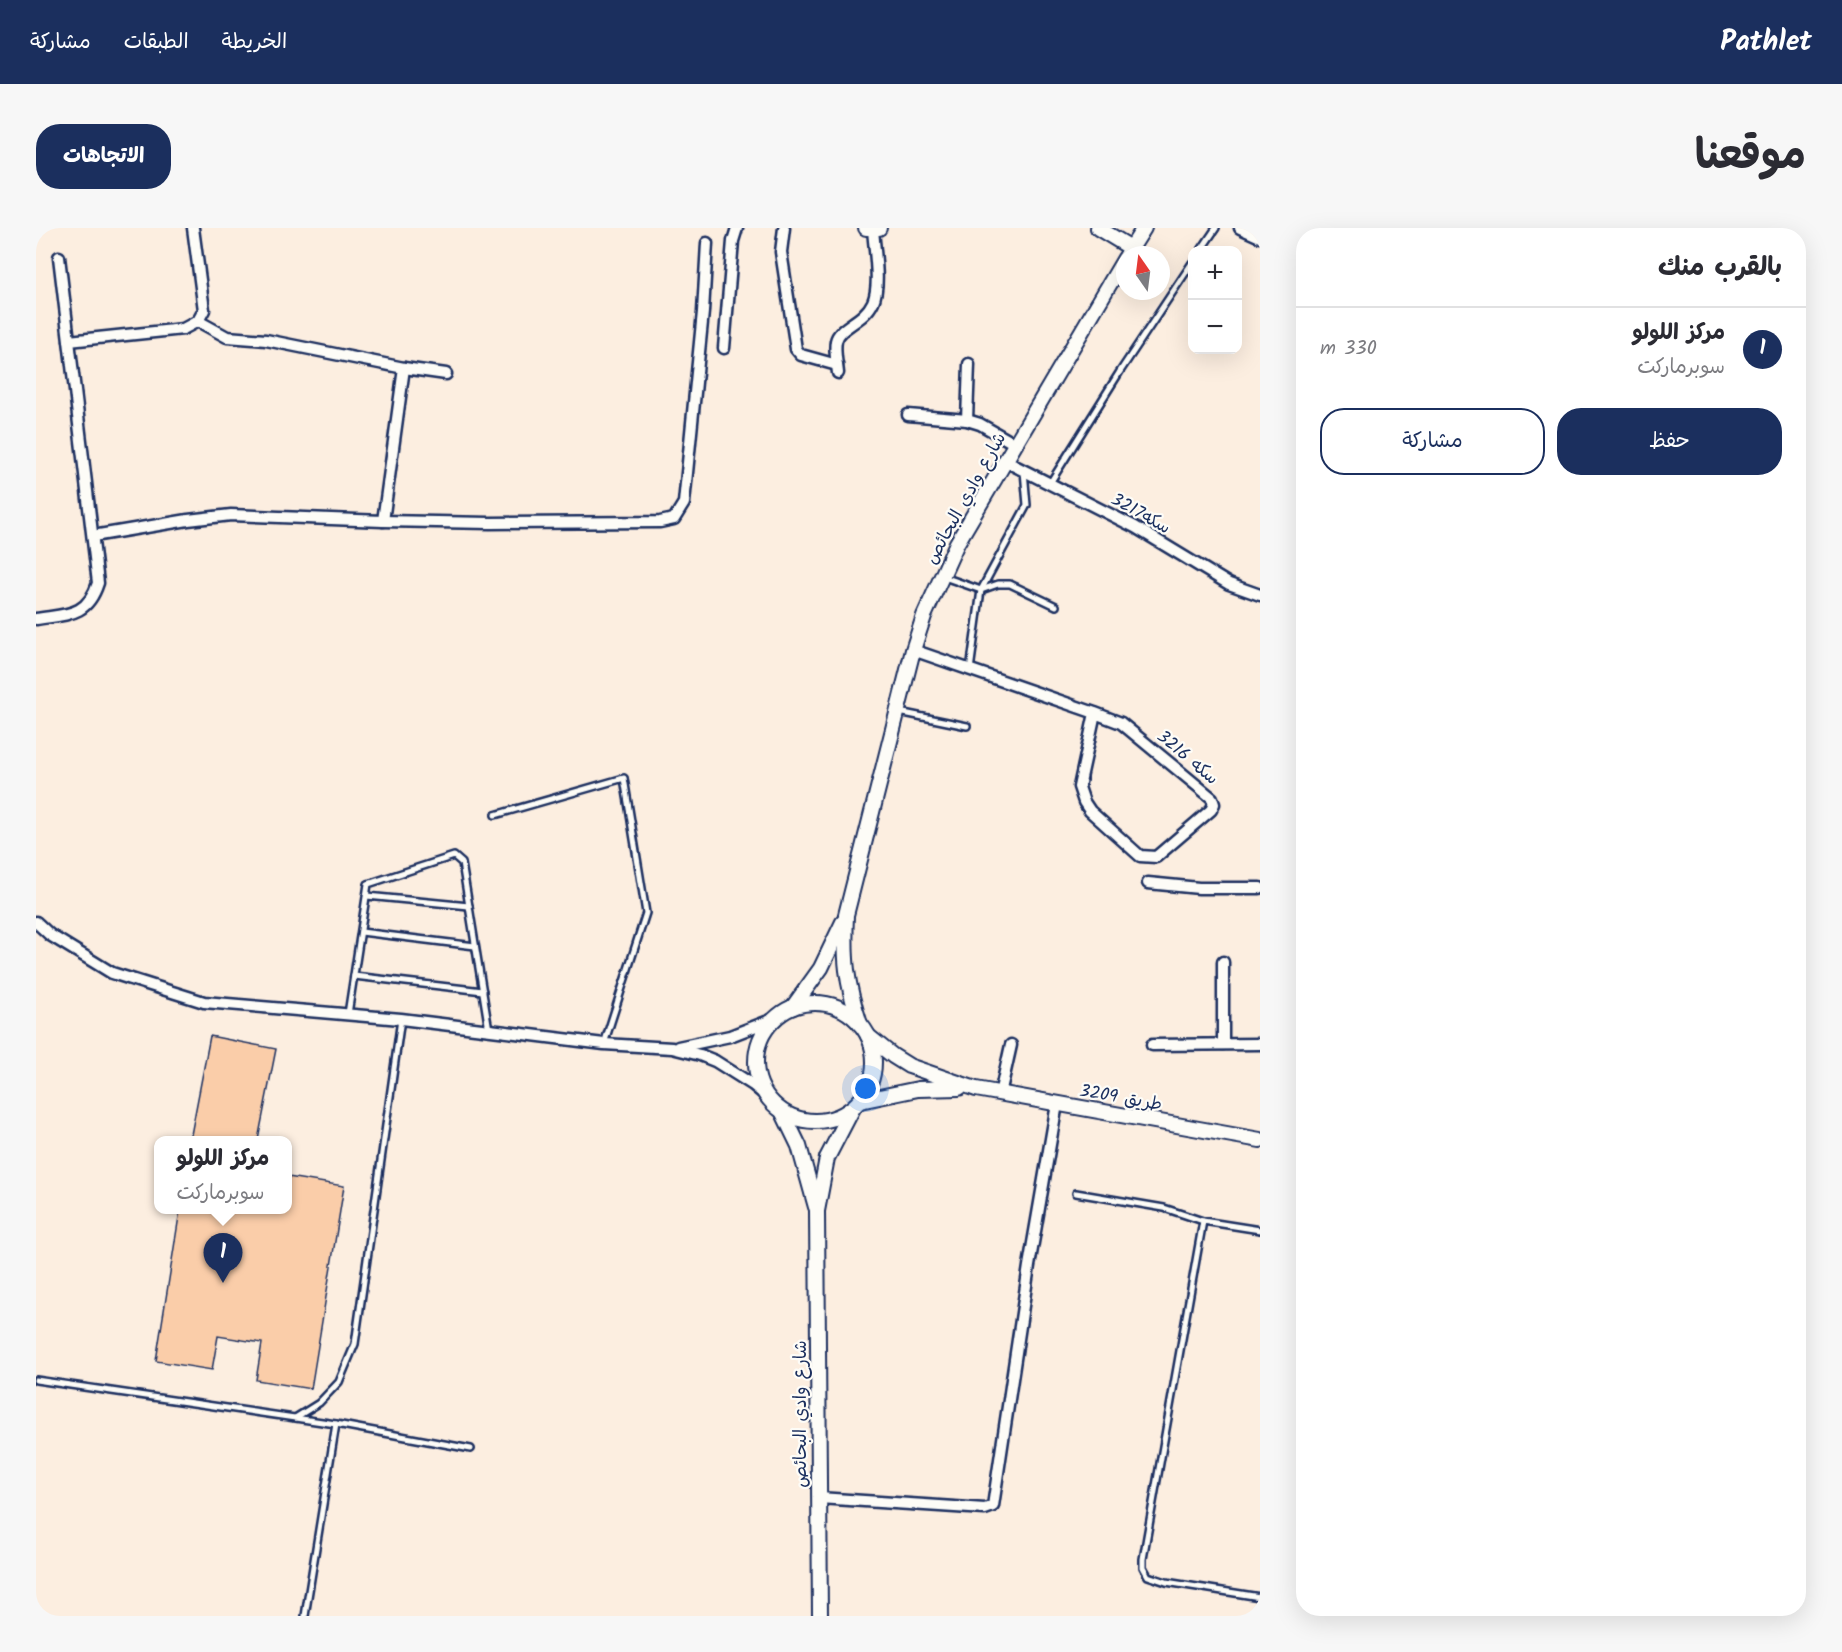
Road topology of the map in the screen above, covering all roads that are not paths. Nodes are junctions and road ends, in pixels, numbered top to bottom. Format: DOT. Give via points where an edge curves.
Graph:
graph roads {
  1 [pos="193,228"];
  2 [pos="736,228"];
  3 [pos="784,228"];
  4 [pos="866,228"];
  5 [pos="873,228"];
  6 [pos="879,228"];
  7 [pos="1098,228"];
  8 [pos="1144,228"];
  9 [pos="1216,228"];
  10 [pos="1240,228"];
  11 [pos="1260,237"];
  12 [pos="707,243"];
  13 [pos="1118,246"];
  14 [pos="1132,246"];
  15 [pos="1204,246"];
  16 [pos="59,257"];
  17 [pos="1188,269"];
  18 [pos="1116,273"];
  19 [pos="198,321"];
  20 [pos="69,341"];
  21 [pos="724,348"];
  22 [pos="969,364"];
  23 [pos="404,368"];
  24 [pos="446,374"];
  25 [pos="908,415"];
  26 [pos="967,420"];
  27 [pos="1015,444"];
  28 [pos="1005,461"];
  29 [pos="1024,471"];
  30 [pos="1050,483"];
  31 [pos="383,522"];
  32 [pos="93,536"];
  33 [pos="942,576"];
  34 [pos="981,590"];
  35 [pos="1260,595"];
  36 [pos="1056,606"];
  37 [pos="36,619"];
  38 [pos="913,650"];
  39 [pos="970,670"];
  40 [pos="897,712"];
  41 [pos="1095,713"];
  42 [pos="967,726"];
  43 [pos="495,815"];
  44 [pos="1148,883"];
  45 [pos="1260,888"];
  46 [pos="367,896"];
  47 [pos="469,906"];
  48 [pos="846,915"];
  49 [pos="36,922"];
  50 [pos="361,932"];
  51 [pos="476,946"];
  52 [pos="1222,962"];
  53 [pos="354,976"];
  54 [pos="483,991"];
  55 [pos="793,1007"];
  56 [pos="348,1015"];
  57 [pos="401,1019"];
  58 [pos="774,1019"];
  59 [pos="860,1024"];
  60 [pos="489,1030"];
  61 [pos="868,1036"];
  62 [pos="604,1044"];
  63 [pos="1223,1044"];
  64 [pos="1260,1044"];
  65 [pos="1011,1045"];
  66 [pos="1152,1045"];
  67 [pos="672,1048"];
  68 [pos="976,1089"];
  69 [pos="1000,1094"];
  70 [pos="765,1095"];
  71 [pos="856,1104"];
  72 [pos="1057,1104"];
  73 [pos="783,1113"];
  74 [pos="1260,1140"];
  75 [pos="1076,1193"];
  76 [pos="817,1211"];
  77 [pos="1203,1221"];
  78 [pos="1260,1230"];
  79 [pos="36,1380"];
  80 [pos="295,1418"];
  81 [pos="336,1424"];
  82 [pos="471,1449"];
  83 [pos="819,1498"];
  84 [pos="1260,1597"];
  85 [pos="305,1616"];
  86 [pos="820,1616"];
  1 -- 19 [label="street" via="204,310"];
  2 -- 21 [label="street"];
  3 -- 5 [label="street" via="780,252 796,349 801,355 837,369 836,339 840,331 859,320 874,300"];
  4 -- 5 [label="street"];
  5 -- 6 [label="street"];
  7 -- 13 [label="street"];
  8 -- 14 [label="street, شارع وادي البحائص"];
  9 -- 15 [label="lane"];
  10 -- 11 [label="street"];
  12 -- 31 [label="street" via="684,503 674,519"];
  16 -- 20 [label="street"];
  17 -- 30 [label="lane"];
  18 -- 27 [label="street, شارع وادي البحائص"];
  19 -- 20 [label="street" via="183,329"];
  19 -- 23 [label="street" via="227,336 266,340"];
  20 -- 32 [label="street"];
  22 -- 26 [label="street"];
  23 -- 24 [label="street"];
  23 -- 31 [label="street"];
  25 -- 26 [label="street"];
  26 -- 27 [label="street"];
  27 -- 28 [label="street, شارع وادي البحائص"];
  28 -- 29 [label="street, سكه3217"];
  28 -- 33 [label="street, شارع وادي البحائص"];
  29 -- 30 [label="street, سكه3217"];
  29 -- 34 [label="lane" via="1027,505"];
  30 -- 35 [label="street, سكه3217" via="1135,527 1229,584"];
  31 -- 32 [label="street" via="231,515"];
  32 -- 37 [label="street" via="98,584 93,598 82,609 69,614"];
  33 -- 34 [label="lane"];
  33 -- 38 [label="street, شارع وادي البحائص"];
  34 -- 36 [label="lane" via="1010,584"];
  34 -- 39 [label="lane"];
  38 -- 39 [label="street, سكه 3216"];
  38 -- 40 [label="street, شارع وادي البحائص"];
  39 -- 41 [label="street, سكه 3216"];
  40 -- 42 [label="lane"];
  40 -- 48 [label="street, شارع وادي البحائص"];
  41 -- 41 [label="street, سكه 3216" via="1121,723 1212,798 1211,810 1156,857 1140,856 1084,802 1079,787"];
  43 -- 62 [label="lane" via="624,778 646,913"];
  44 -- 45 [label="street"];
  46 -- 47 [label="lane"];
  46 -- 47 [label="lane" via="369,884 454,856 462,863"];
  46 -- 50 [label="lane"];
  47 -- 51 [label="lane"];
  48 -- 55 [label="street" via="821,968"];
  48 -- 59 [label="street" via="846,976"];
  49 -- 56 [label="street" via="50,936 112,973 179,995 204,1002"];
  50 -- 51 [label="lane"];
  50 -- 53 [label="lane"];
  51 -- 54 [label="lane"];
  52 -- 63 [label="street"];
  53 -- 54 [label="lane"];
  53 -- 56 [label="lane"];
  54 -- 60 [label="lane"];
  55 -- 58 [label="street"];
  55 -- 59 [label="street" via="836,1007"];
  56 -- 57 [label="street"];
  57 -- 60 [label="street"];
  57 -- 80 [label="lane" via="355,1344 339,1382 320,1403"];
  58 -- 67 [label="street" via="730,1036"];
  58 -- 70 [label="street" via="755,1056 757,1076"];
  59 -- 61 [label="street"];
  60 -- 62 [label="street"];
  61 -- 68 [label="street" via="909,1066"];
  61 -- 71 [label="street" via="874,1069"];
  62 -- 67 [label="street"];
  63 -- 64 [label="street"];
  63 -- 66 [label="street"];
  65 -- 69 [label="street"];
  67 -- 70 [label="street" via="715,1061"];
  68 -- 69 [label="street, طريق 3209"];
  68 -- 71 [label="street" via="918,1089"];
  69 -- 72 [label="street, طريق 3209"];
  70 -- 73 [label="street"];
  71 -- 73 [label="street" via="842,1115 818,1121"];
  71 -- 76 [label="street" via="827,1158"];
  72 -- 74 [label="street, طريق 3209"];
  72 -- 83 [label="street" via="993,1506 985,1509"];
  73 -- 76 [label="street" via="799,1146"];
  75 -- 77 [label="lane" via="1164,1208"];
  76 -- 83 [label="street, شارع وادي البحائص"];
  77 -- 78 [label="lane"];
  77 -- 84 [label="lane" via="1143,1567 1148,1576 1166,1582"];
  79 -- 80 [label="lane"];
  80 -- 81 [label="lane"];
  81 -- 82 [label="lane"];
  81 -- 85 [label="lane"];
  83 -- 86 [label="street, شارع وادي البحائص"];
}
